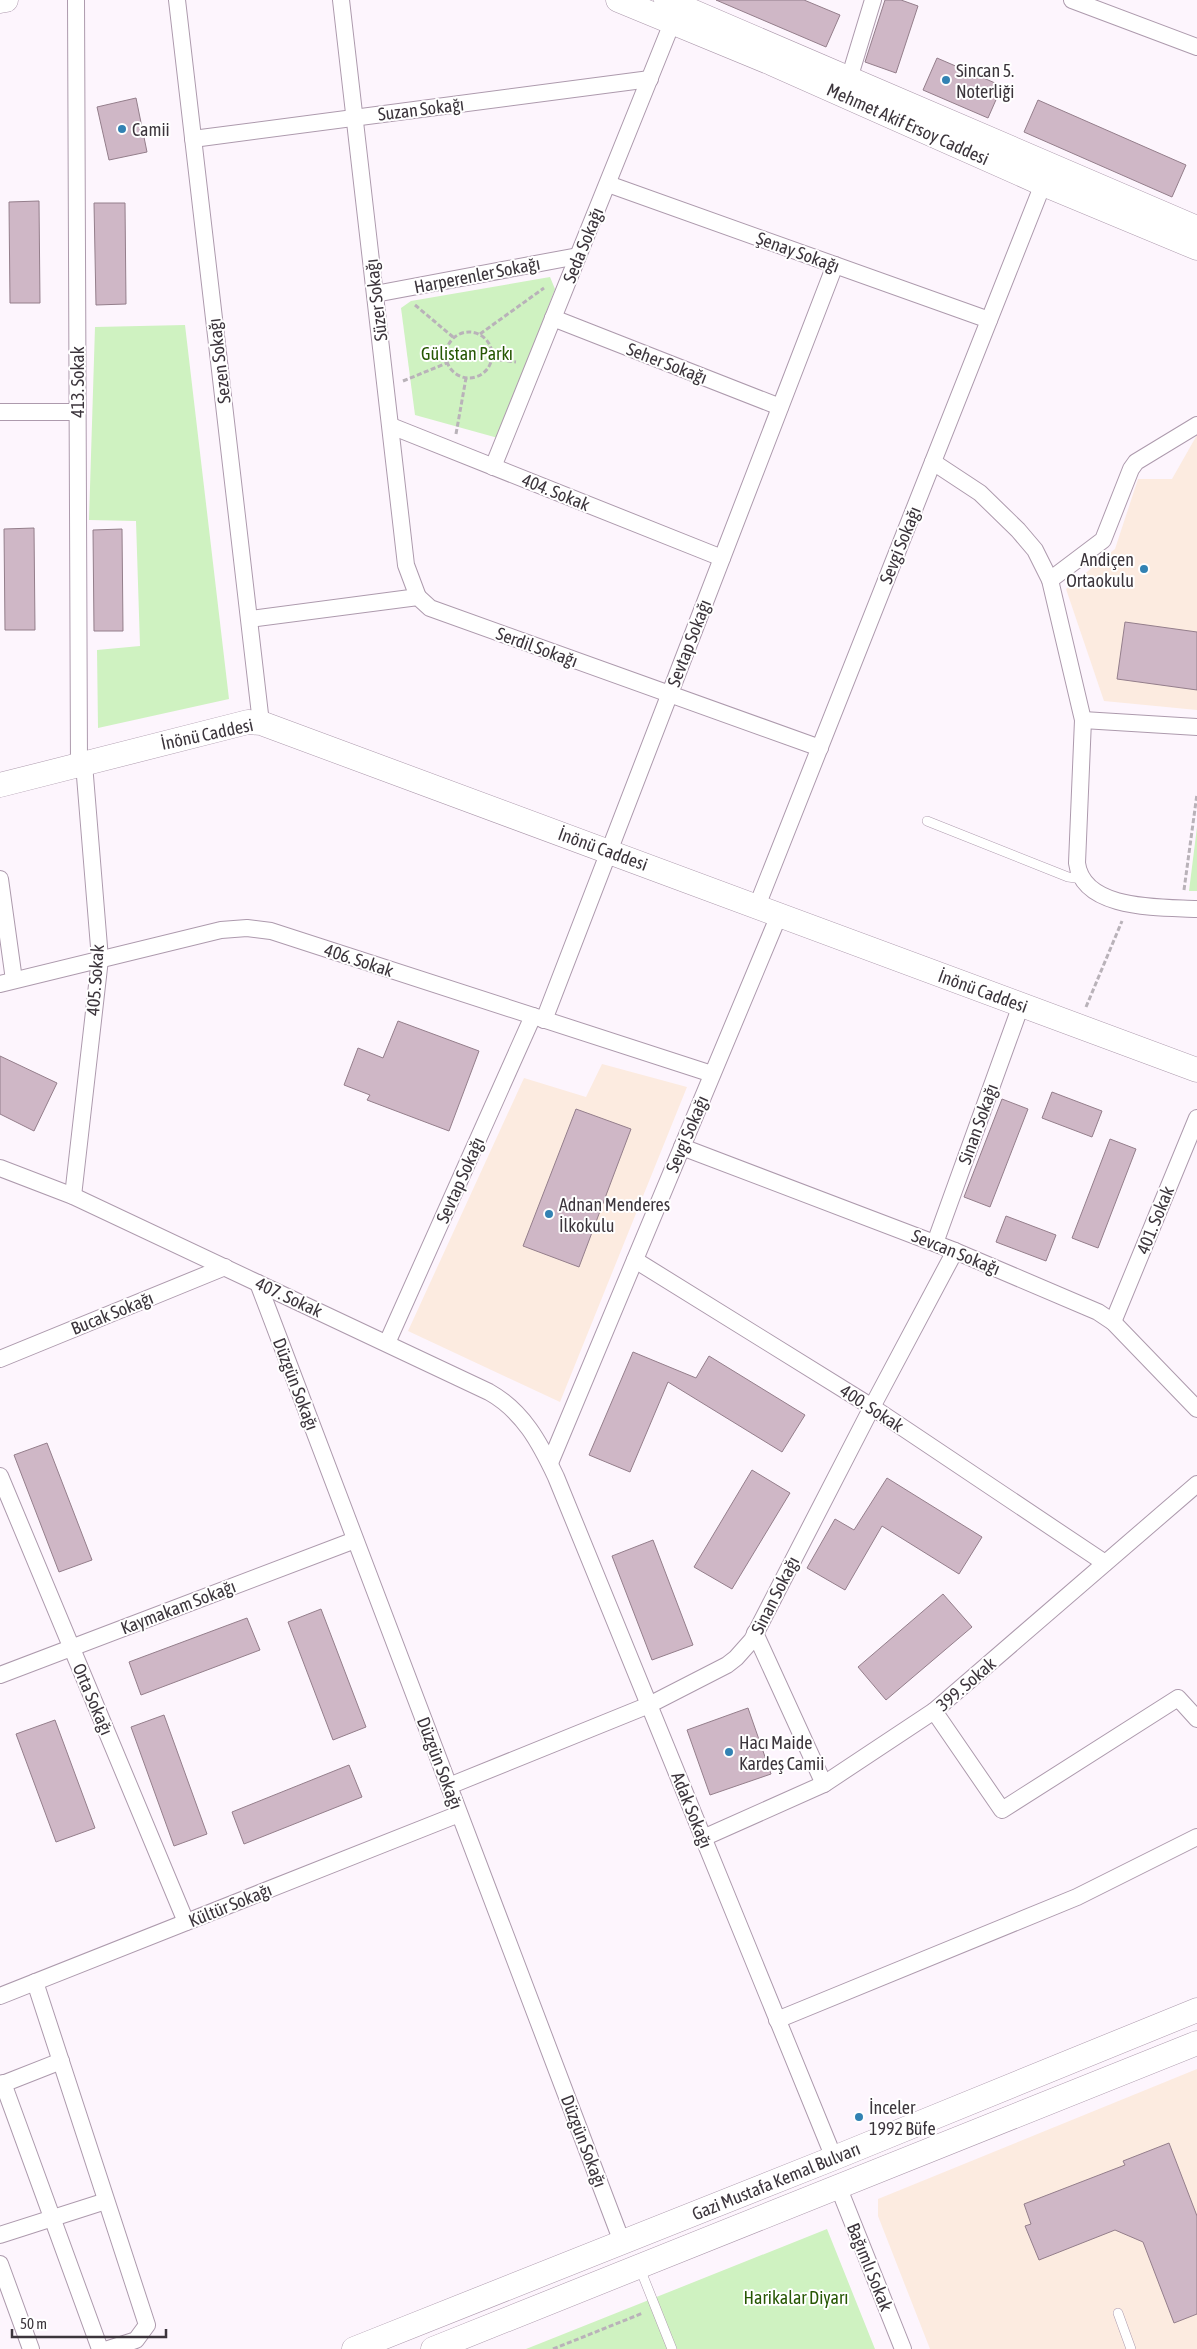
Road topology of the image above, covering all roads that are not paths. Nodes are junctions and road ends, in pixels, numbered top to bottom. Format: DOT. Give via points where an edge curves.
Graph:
graph roads {
  1 [pos="6,0"];
  2 [pos="76,0"];
  3 [pos="177,0"];
  4 [pos="342,0"];
  5 [pos="618,0"];
  6 [pos="873,0"];
  7 [pos="1072,0"];
  8 [pos="0,1"];
  9 [pos="673,7"];
  10 [pos="1197,47"];
  11 [pos="650,79"];
  12 [pos="849,79"];
  13 [pos="355,118"];
  14 [pos="193,139"];
  15 [pos="608,184"];
  16 [pos="1042,184"];
  17 [pos="1197,228"];
  18 [pos="1197,248"];
  19 [pos="576,262"];
  20 [pos="835,265"];
  21 [pos="375,294"];
  22 [pos="554,318"];
  23 [pos="989,320"];
  24 [pos="780,407"];
  25 [pos="0,412"];
  26 [pos="77,412"];
  27 [pos="1197,425"];
  28 [pos="391,426"];
  29 [pos="933,462"];
  30 [pos="493,467"];
  31 [pos="722,558"];
  32 [pos="1050,580"];
  33 [pos="418,597"];
  34 [pos="250,620"];
  35 [pos="670,694"];
  36 [pos="1083,720"];
  37 [pos="261,722"];
  38 [pos="1197,727"];
  39 [pos="820,748"];
  40 [pos="82,764"];
  41 [pos="0,785"];
  42 [pos="927,821"];
  43 [pos="609,851"];
  44 [pos="0,879"];
  45 [pos="1083,879"];
  46 [pos="757,906"];
  47 [pos="1189,909"];
  48 [pos="778,915"];
  49 [pos="100,959"];
  50 [pos="7,982"];
  51 [pos="1021,1005"];
  52 [pos="539,1018"];
  53 [pos="1197,1070"];
  54 [pos="712,1074"];
  55 [pos="1197,1118"];
  56 [pos="682,1147"];
  57 [pos="0,1168"];
  58 [pos="73,1196"];
  59 [pos="935,1243"];
  60 [pos="955,1251"];
  61 [pos="635,1260"];
  62 [pos="225,1267"];
  63 [pos="258,1283"];
  64 [pos="1113,1322"];
  65 [pos="388,1343"];
  66 [pos="0,1359"];
  67 [pos="872,1407"];
  68 [pos="1197,1409"];
  69 [pos="550,1464"];
  70 [pos="0,1476"];
  71 [pos="1197,1484"];
  72 [pos="355,1540"];
  73 [pos="1105,1563"];
  74 [pos="755,1633"];
  75 [pos="71,1648"];
  76 [pos="0,1674"];
  77 [pos="649,1705"];
  78 [pos="934,1711"];
  79 [pos="1197,1719"];
  80 [pos="824,1784"];
  81 [pos="449,1786"];
  82 [pos="459,1814"];
  83 [pos="1197,1837"];
  84 [pos="703,1838"];
  85 [pos="186,1922"];
  86 [pos="35,1982"];
  87 [pos="0,1996"];
  88 [pos="1197,2010"];
  89 [pos="778,2020"];
  90 [pos="1197,2043"];
  91 [pos="61,2060"];
  92 [pos="2,2084"];
  93 [pos="834,2158"];
  94 [pos="838,2186"];
  95 [pos="106,2201"];
  96 [pos="52,2217"];
  97 [pos="0,2235"];
  98 [pos="622,2242"];
  99 [pos="0,2264"];
  100 [pos="639,2266"];
  101 [pos="1118,2313"];
  102 [pos="31,2349"];
  103 [pos="100,2349"];
  104 [pos="108,2349"];
  105 [pos="354,2349"];
  106 [pos="433,2349"];
  107 [pos="672,2349"];
  108 [pos="903,2349"];
  109 [pos="1131,2349"];
  1 -- 8 [label="main road"];
  2 -- 26 [label="street, 413. Sokak"];
  3 -- 14 [label="street, Sezen Sokağı"];
  4 -- 13 [label="street, Süzer Sokağı"];
  5 -- 9 [label="main road, Mehmet Akif Ersoy Caddesi"];
  6 -- 12 [label="street"];
  7 -- 10 [label="street"];
  9 -- 11 [label="street, Seda Sokağı"];
  9 -- 12 [label="main road, Mehmet Akif Ersoy Caddesi"];
  9 -- 16 [label="main road, Mehmet Akif Ersoy Caddesi" via="771,63"];
  11 -- 13 [label="street, Suzan Sokağı"];
  11 -- 15 [label="street, Seda Sokağı"];
  12 -- 17 [label="main road, Mehmet Akif Ersoy Caddesi"];
  13 -- 14 [label="street, Suzan Sokağı"];
  13 -- 21 [label="street, Süzer Sokağı"];
  14 -- 34 [label="street, Sezen Sokağı"];
  15 -- 19 [label="street, Seda Sokağı"];
  15 -- 20 [label="street, Şenay Sokağı"];
  16 -- 18 [label="main road, Mehmet Akif Ersoy Caddesi"];
  16 -- 23 [label="street, Sevgi Sokağı"];
  19 -- 21 [label="street, Harperenler Sokağı"];
  19 -- 22 [label="street, Seda Sokağı"];
  20 -- 23 [label="street, Şenay Sokağı"];
  20 -- 24 [label="street, Sevtap Sokağı"];
  21 -- 28 [label="street, Süzer Sokağı"];
  22 -- 24 [label="street, Seher Sokağı"];
  22 -- 30 [label="street, Seda Sokağı"];
  23 -- 29 [label="street, Sevgi Sokağı"];
  24 -- 31 [label="street, Sevtap Sokağı"];
  25 -- 26 [label="street"];
  26 -- 40 [label="street, 413. Sokak"];
  27 -- 32 [label="street" via="1136,462 1103,540"];
  28 -- 30 [label="street, 404. Sokak"];
  28 -- 33 [label="street, Süzer Sokağı" via="406,565"];
  29 -- 32 [label="street" via="980,493 1018,530 1035,550"];
  29 -- 39 [label="street, Sevgi Sokağı"];
  30 -- 31 [label="street, 404. Sokak"];
  31 -- 35 [label="street, Sevtap Sokağı"];
  32 -- 36 [label="street"];
  33 -- 34 [label="street"];
  33 -- 35 [label="street, Serdil Sokağı" via="430,608"];
  34 -- 37 [label="street, Sezen Sokağı"];
  35 -- 39 [label="street, Serdil Sokağı"];
  35 -- 43 [label="street, Sevtap Sokağı"];
  36 -- 38 [label="street"];
  36 -- 45 [label="street" via="1077,863"];
  37 -- 40 [label="main road, İnönü Caddesi" via="248,722"];
  37 -- 43 [label="main road, İnönü Caddesi"];
  39 -- 46 [label="street, Sevgi Sokağı"];
  40 -- 41 [label="main road, İnönü Caddesi"];
  40 -- 49 [label="street, 405. Sokak"];
  42 -- 45 [label="lane" via="1068,877"];
  43 -- 46 [label="main road, İnönü Caddesi"];
  43 -- 52 [label="street, Sevtap Sokağı"];
  44 -- 50 [label="street"];
  45 -- 47 [label="street" via="1098,893 1129,904"];
  46 -- 48 [label="main road, İnönü Caddesi"];
  48 -- 51 [label="main road, İnönü Caddesi"];
  48 -- 54 [label="street, Sevgi Sokağı"];
  49 -- 50 [label="street, 406. Sokak"];
  49 -- 52 [label="street, 406. Sokak" via="222,930 271,931"];
  49 -- 58 [label="street, 405. Sokak"];
  51 -- 53 [label="main road, İnönü Caddesi"];
  51 -- 59 [label="street, Sinan Sokağı"];
  52 -- 54 [label="street, 406. Sokak"];
  52 -- 65 [label="street, Sevtap Sokağı"];
  54 -- 56 [label="street, Sevgi Sokağı"];
  55 -- 64 [label="street, 401. Sokak"];
  56 -- 59 [label="street, Sevcan Sokağı"];
  56 -- 61 [label="street, Sevgi Sokağı"];
  57 -- 58 [label="street, 407. Sokak"];
  58 -- 62 [label="street, 407. Sokak"];
  59 -- 60 [label="street, Sevcan Sokağı"];
  60 -- 64 [label="street, Sevcan Sokağı" via="1084,1306"];
  60 -- 67 [label="street, Sinan Sokağı"];
  61 -- 67 [label="street, 400. Sokak"];
  61 -- 69 [label="street, Sevgi Sokağı"];
  62 -- 63 [label="street, 407. Sokak"];
  62 -- 66 [label="street, Bucak Sokağı"];
  63 -- 65 [label="street, 407. Sokak"];
  63 -- 72 [label="street, Düzgün Sokağı"];
  64 -- 68 [label="street, Sevcan Sokağı"];
  65 -- 69 [label="street, 407. Sokak" via="506,1403 532,1431"];
  67 -- 73 [label="street, 400. Sokak"];
  67 -- 74 [label="street, Sinan Sokağı"];
  69 -- 77 [label="street, Adak Sokağı"];
  70 -- 75 [label="street, Orta Sokağı"];
  71 -- 73 [label="street, 399. Sokak"];
  72 -- 75 [label="street, Kaymakam Sokağı"];
  72 -- 81 [label="street, Düzgün Sokağı"];
  73 -- 78 [label="street, 399. Sokak"];
  74 -- 77 [label="street, Sinan Sokağı" via="744,1651 727,1665"];
  74 -- 80 [label="street"];
  75 -- 76 [label="street, Kaymakam Sokağı"];
  75 -- 85 [label="street, Orta Sokağı"];
  77 -- 81 [label="street, Sinan Sokağı"];
  77 -- 84 [label="street, Adak Sokağı"];
  78 -- 79 [label="street" via="1002,1810 1178,1698"];
  78 -- 80 [label="street, 399. Sokak"];
  80 -- 84 [label="street, 399. Sokak"];
  81 -- 82 [label="street, Düzgün Sokağı"];
  82 -- 85 [label="street, Kültür Sokağı"];
  82 -- 98 [label="street, Düzgün Sokağı"];
  83 -- 89 [label="street" via="1077,1897"];
  84 -- 89 [label="street, Adak Sokağı"];
  85 -- 86 [label="street, Kültür Sokağı"];
  86 -- 87 [label="street, Kültür Sokağı"];
  86 -- 91 [label="street"];
  88 -- 93 [label="main road, Gazi Mustafa Kemal Bulvarı"];
  89 -- 93 [label="street, Adak Sokağı"];
  90 -- 94 [label="main road, Gazi Mustafa Kemal Bulvarı"];
  91 -- 92 [label="street"];
  91 -- 95 [label="street"];
  92 -- 96 [label="street"];
  93 -- 98 [label="main road, Gazi Mustafa Kemal Bulvarı"];
  94 -- 100 [label="main road, Gazi Mustafa Kemal Bulvarı"];
  94 -- 108 [label="street, Bağımlı Sokak"];
  95 -- 96 [label="street"];
  95 -- 104 [label="street" via="148,2325 136,2340"];
  96 -- 97 [label="street"];
  96 -- 103 [label="street"];
  98 -- 105 [label="main road, Gazi Mustafa Kemal Bulvarı"];
  99 -- 102 [label="street"];
  100 -- 106 [label="main road, Gazi Mustafa Kemal Bulvarı"];
  100 -- 107 [label="lane"];
  101 -- 109 [label="lane"];
}
